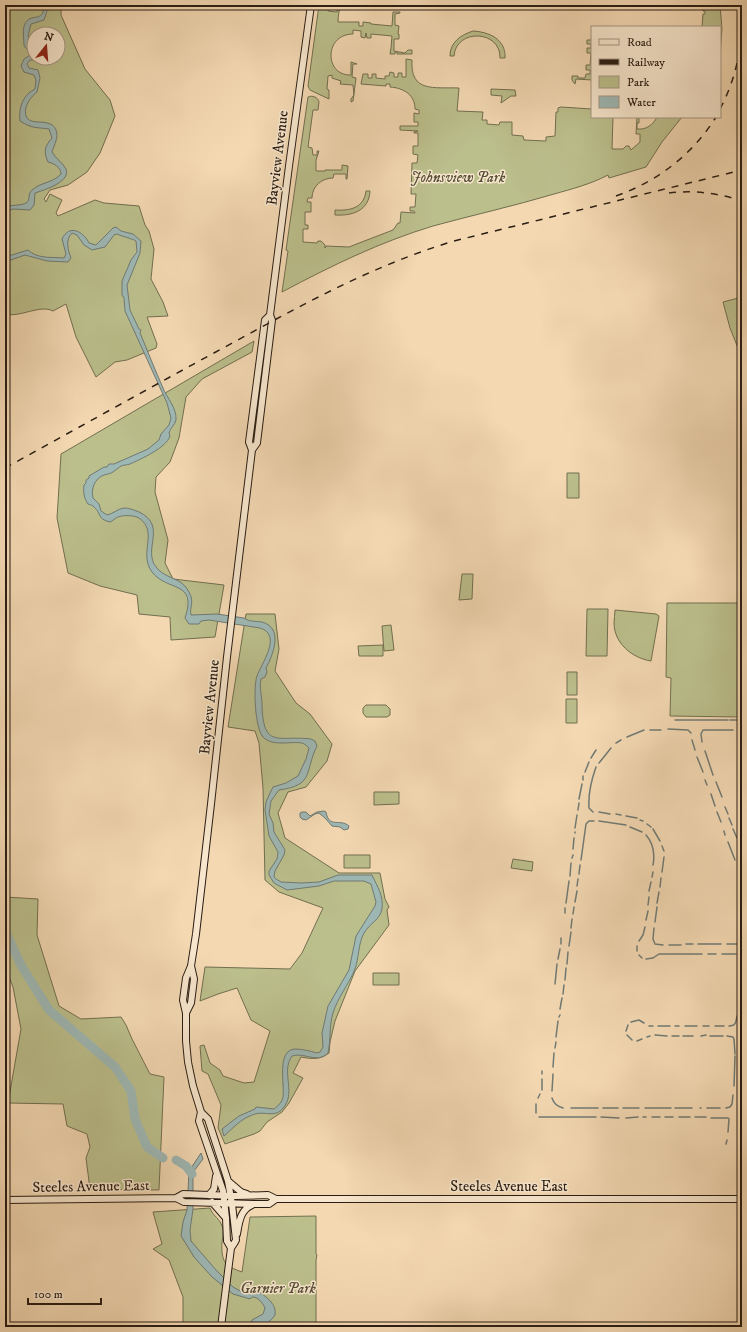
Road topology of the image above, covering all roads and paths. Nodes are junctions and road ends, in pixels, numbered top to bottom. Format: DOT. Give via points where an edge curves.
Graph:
graph roads {
  1 [pos="311,5"];
  2 [pos="201,1112"];
  3 [pos="216,1170"];
  4 [pos="228,1181"];
  5 [pos="208,1195"];
  6 [pos="224,1195"];
  7 [pos="231,1195"];
  8 [pos="252,1196"];
  9 [pos="176,1198"];
  10 [pos="276,1199"];
  11 [pos="742,1199"];
  12 [pos="5,1200"];
  13 [pos="210,1202"];
  14 [pos="224,1203"];
  15 [pos="232,1204"];
  16 [pos="254,1204"];
  17 [pos="226,1218"];
  18 [pos="236,1240"];
  19 [pos="231,1248"];
  20 [pos="221,1327"];
  1 -- 2 [label="main road, Bayview Avenue" via="270,315 265,320 249,442 252,450 211,804 191,966 186,978 183,1000 188,1062"];
  2 -- 3 [label="main road, Bayview Avenue" via="200,1121"];
  2 -- 4 [label="main road, Bayview Avenue" via="208,1119"];
  3 -- 5 [label="main road" via="216,1184"];
  3 -- 6 [label="main road, Bayview Avenue"];
  4 -- 7 [label="main road, Bayview Avenue"];
  4 -- 8 [label="main road" via="241,1192"];
  5 -- 6 [label="main road, Steeles Avenue East"];
  5 -- 9 [label="main road, Steeles Avenue East" via="183,1194"];
  6 -- 7 [label="main road, Steeles Avenue East"];
  6 -- 14 [label="main road, Bayview Avenue"];
  7 -- 8 [label="main road, Steeles Avenue East"];
  7 -- 15 [label="main road, Bayview Avenue"];
  8 -- 10 [label="main road, Steeles Avenue East" via="268,1195"];
  9 -- 12 [label="main road, Steeles Avenue East"];
  9 -- 13 [label="main road, Steeles Avenue East" via="184,1202"];
  10 -- 11 [label="main road, Steeles Avenue East"];
  10 -- 16 [label="main road, Steeles Avenue East" via="269,1204"];
  13 -- 14 [label="main road, Steeles Avenue East"];
  13 -- 17 [label="main road"];
  14 -- 15 [label="main road, Steeles Avenue East"];
  14 -- 17 [label="main road, Bayview Avenue"];
  15 -- 16 [label="main road, Steeles Avenue East"];
  15 -- 18 [label="main road, Bayview Avenue"];
  16 -- 18 [label="main road" via="242,1212"];
  17 -- 19 [label="main road, Bayview Avenue" via="227,1241"];
  18 -- 19 [label="main road, Bayview Avenue"];
  19 -- 20 [label="main road, Bayview Avenue"];
}
